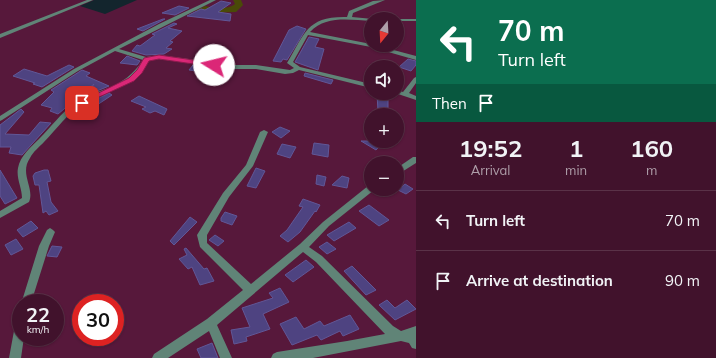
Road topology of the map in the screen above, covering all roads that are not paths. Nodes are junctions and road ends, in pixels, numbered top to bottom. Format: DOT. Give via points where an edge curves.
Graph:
graph roads {
  1 [pos="91,0"];
  2 [pos="213,0"];
  3 [pos="383,0"];
  4 [pos="349,19"];
  5 [pos="364,20"];
  6 [pos="404,20"];
  7 [pos="416,20"];
  8 [pos="306,33"];
  9 [pos="0,36"];
  10 [pos="116,50"];
  11 [pos="416,58"];
  12 [pos="146,59"];
  13 [pos="298,68"];
  14 [pos="416,79"];
  15 [pos="364,84"];
  16 [pos="405,94"];
  17 [pos="416,98"];
  18 [pos="0,119"];
  19 [pos="264,132"];
  20 [pos="416,159"];
  21 [pos="404,167"];
  22 [pos="364,194"];
  23 [pos="0,215"];
  24 [pos="50,232"];
  25 [pos="303,247"];
  26 [pos="251,291"];
  27 [pos="29,294"];
  28 [pos="212,323"];
  29 [pos="416,331"];
  30 [pos="401,336"];
  31 [pos="416,344"];
  32 [pos="17,346"];
  33 [pos="15,358"];
  34 [pos="158,358"];
  35 [pos="226,358"];
  36 [pos="277,358"];
  1 -- 9 [label="street"];
  2 -- 10 [label="street"];
  3 -- 4 [label="street" via="351,12"];
  4 -- 5 [label="street"];
  4 -- 8 [label="street" via="328,19 312,26"];
  6 -- 7 [label="street"];
  8 -- 11 [label="street"];
  8 -- 13 [label="street" via="290,63"];
  10 -- 12 [label="street"];
  10 -- 18 [label="street" via="60,79"];
  12 -- 13 [label="street" via="165,57 219,66 256,67 285,72"];
  12 -- 23 [label="street" via="132,79 69,112 30,152 22,167 26,200"];
  13 -- 15 [label="street"];
  14 -- 16 [label="street"];
  16 -- 17 [label="street"];
  19 -- 26 [label="street" via="249,166 226,195 202,236 203,244"];
  20 -- 21 [label="street"];
  22 -- 25 [label="street" via="326,224"];
  24 -- 27 [label="street"];
  25 -- 26 [label="street"];
  25 -- 30 [label="street" via="319,258 389,330"];
  26 -- 28 [label="street"];
  28 -- 34 [label="street"];
  28 -- 35 [label="street"];
  29 -- 30 [label="street"];
  30 -- 31 [label="street" via="412,339"];
  30 -- 36 [label="street"];
  32 -- 33 [label="street"];
}
